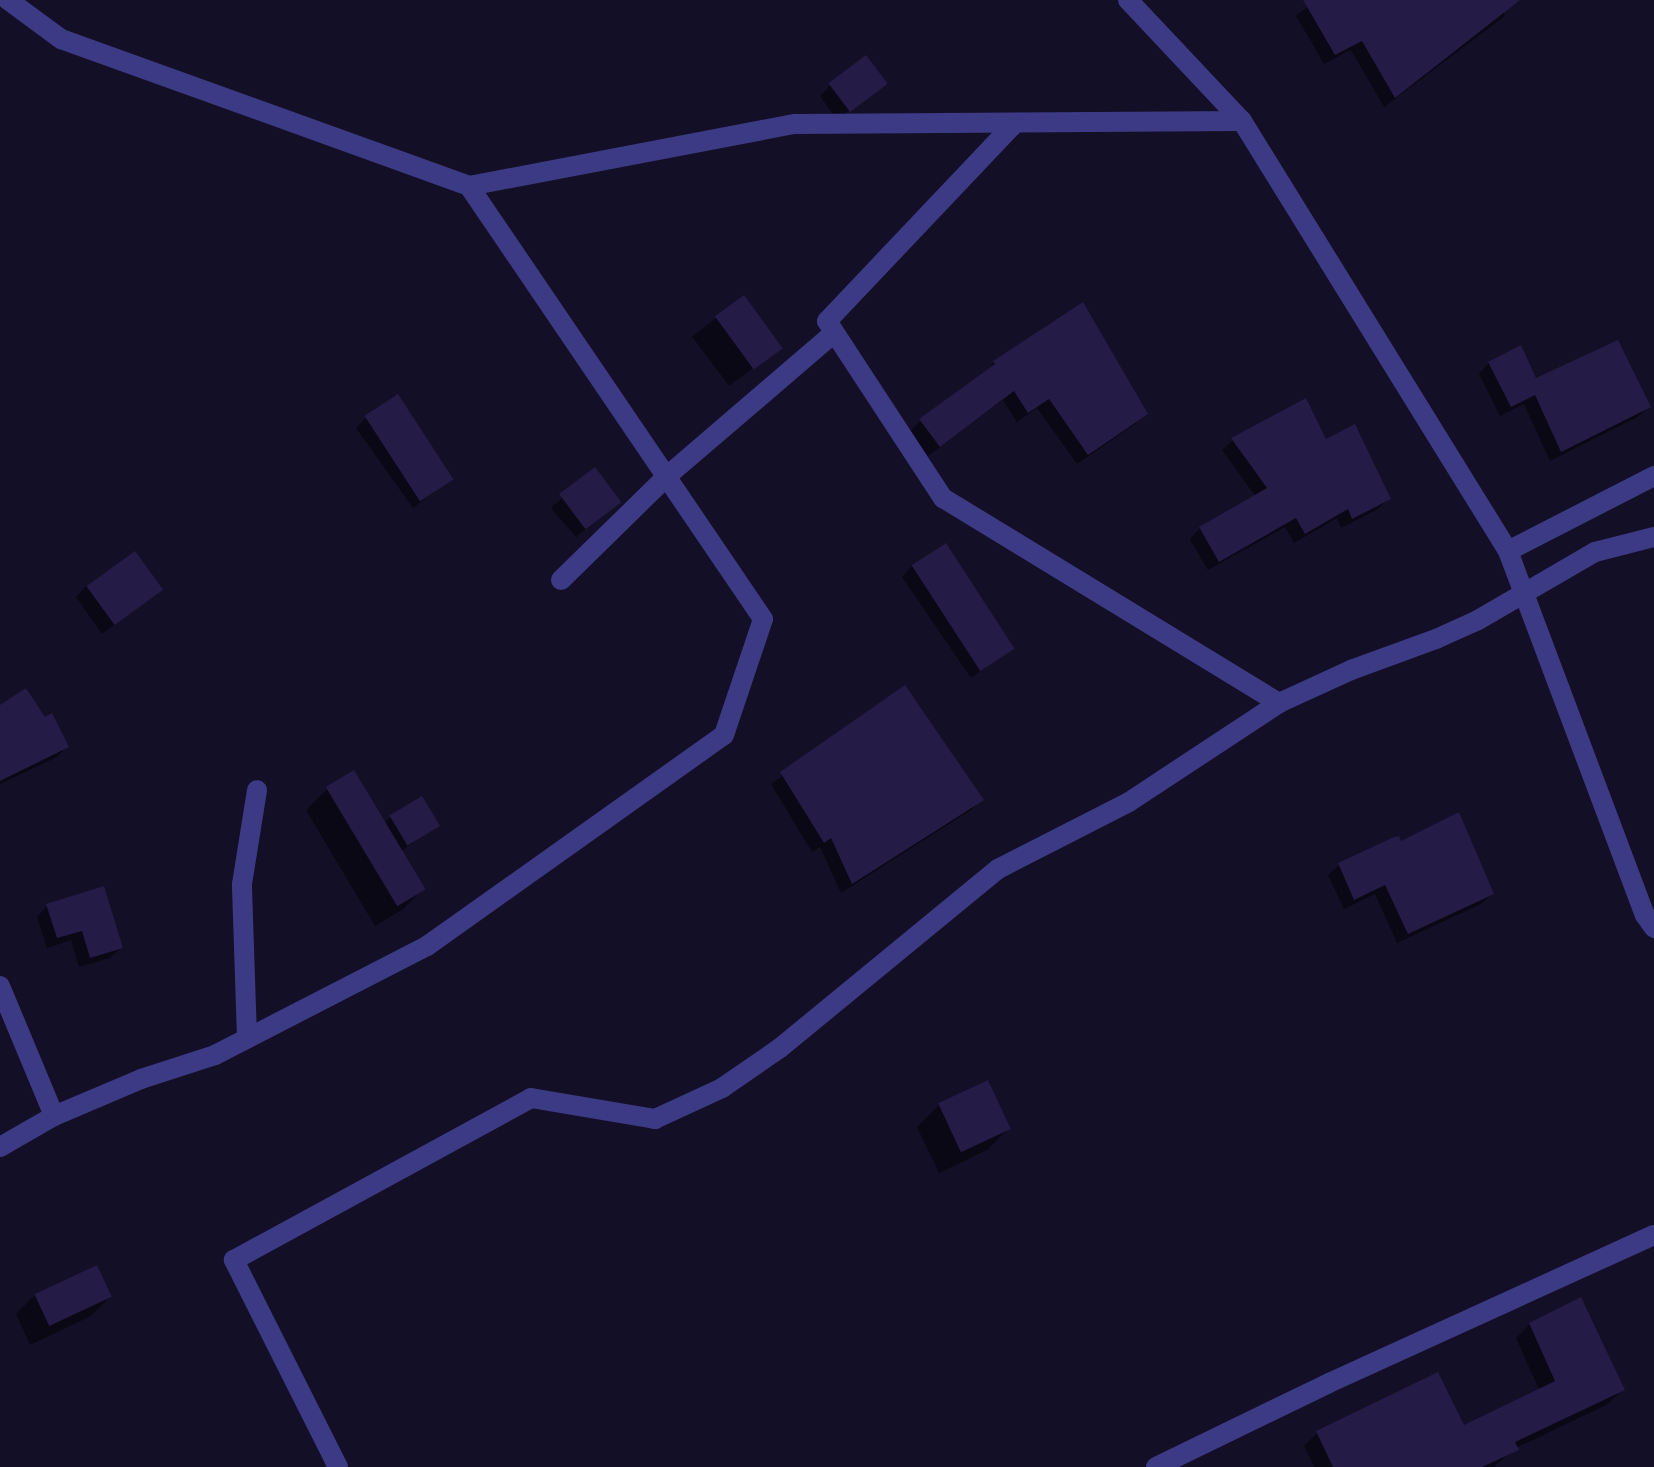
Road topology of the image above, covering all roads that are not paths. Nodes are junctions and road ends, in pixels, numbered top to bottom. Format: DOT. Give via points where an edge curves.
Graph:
graph roads {
  1 [pos="8,0"];
  2 [pos="1128,0"];
  3 [pos="1242,121"];
  4 [pos="1015,123"];
  5 [pos="469,186"];
  6 [pos="834,333"];
  7 [pos="1654,476"];
  8 [pos="666,477"];
  9 [pos="1654,537"];
  10 [pos="1508,551"];
  11 [pos="561,580"];
  12 [pos="1524,593"];
  13 [pos="1279,703"];
  14 [pos="257,790"];
  15 [pos="1654,928"];
  16 [pos="0,986"];
  17 [pos="247,1038"];
  18 [pos="54,1116"];
  19 [pos="0,1147"];
  20 [pos="1654,1235"];
  21 [pos="338,1467"];
  22 [pos="1156,1467"];
  1 -- 5 [label="street" via="61,39"];
  2 -- 3 [label="street"];
  3 -- 4 [label="street"];
  3 -- 10 [label="street"];
  4 -- 5 [label="street" via="795,124"];
  4 -- 6 [label="street" via="827,321"];
  5 -- 8 [label="street"];
  6 -- 8 [label="street"];
  6 -- 13 [label="street" via="943,498"];
  7 -- 10 [label="street"];
  8 -- 11 [label="street"];
  8 -- 17 [label="street" via="763,619 724,735 427,946"];
  9 -- 12 [label="street" via="1595,552"];
  10 -- 12 [label="street"];
  12 -- 13 [label="street" via="1436,639"];
  12 -- 15 [label="street"];
  13 -- 21 [label="street" via="1129,802 998,869 780,1048 722,1088 655,1119 531,1098 234,1260"];
  14 -- 17 [label="street" via="242,884"];
  16 -- 18 [label="street"];
  17 -- 18 [label="street"];
  18 -- 19 [label="street"];
  20 -- 22 [label="street"];
}
